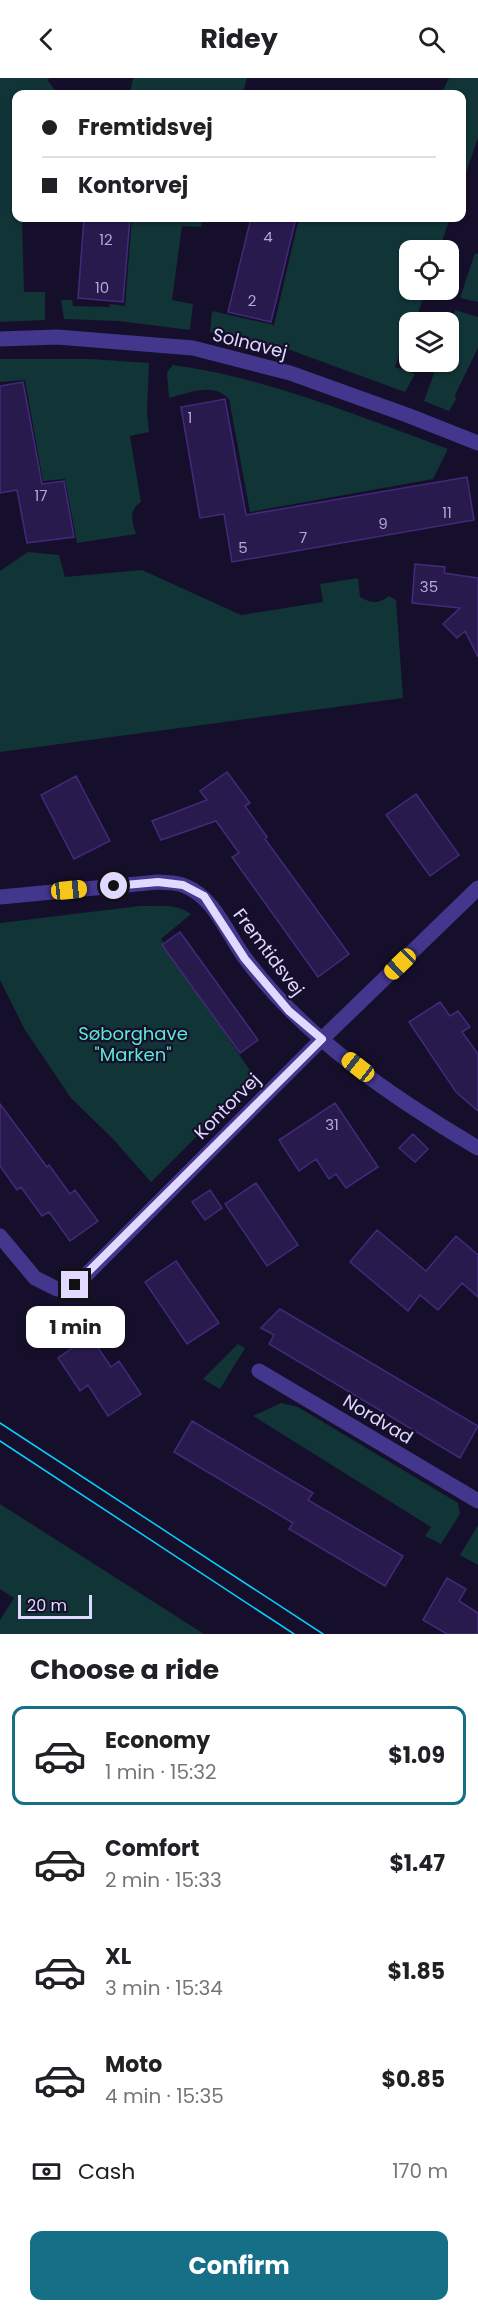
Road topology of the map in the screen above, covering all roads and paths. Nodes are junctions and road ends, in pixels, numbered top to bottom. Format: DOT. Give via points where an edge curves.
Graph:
graph roads {
  1 [pos="0,339"];
  2 [pos="478,443"];
  3 [pos="478,888"];
  4 [pos="0,897"];
  5 [pos="322,1039"];
  6 [pos="478,1148"];
  7 [pos="0,1236"];
  8 [pos="259,1371"];
  9 [pos="478,1501"];
  1 -- 2 [label="street, Solnavej" via="57,337 193,348 290,373"];
  3 -- 5 [label="street, Kontorvej"];
  4 -- 5 [label="street, Fremtidsvej" via="158,882 183,885 204,896 245,959 289,1011"];
  5 -- 6 [label="street, Fremtidsvej" via="412,1109"];
  5 -- 7 [label="street, Kontorvej" via="75,1285 57,1288 35,1278"];
  8 -- 9 [label="street, Nordvad"];
}
